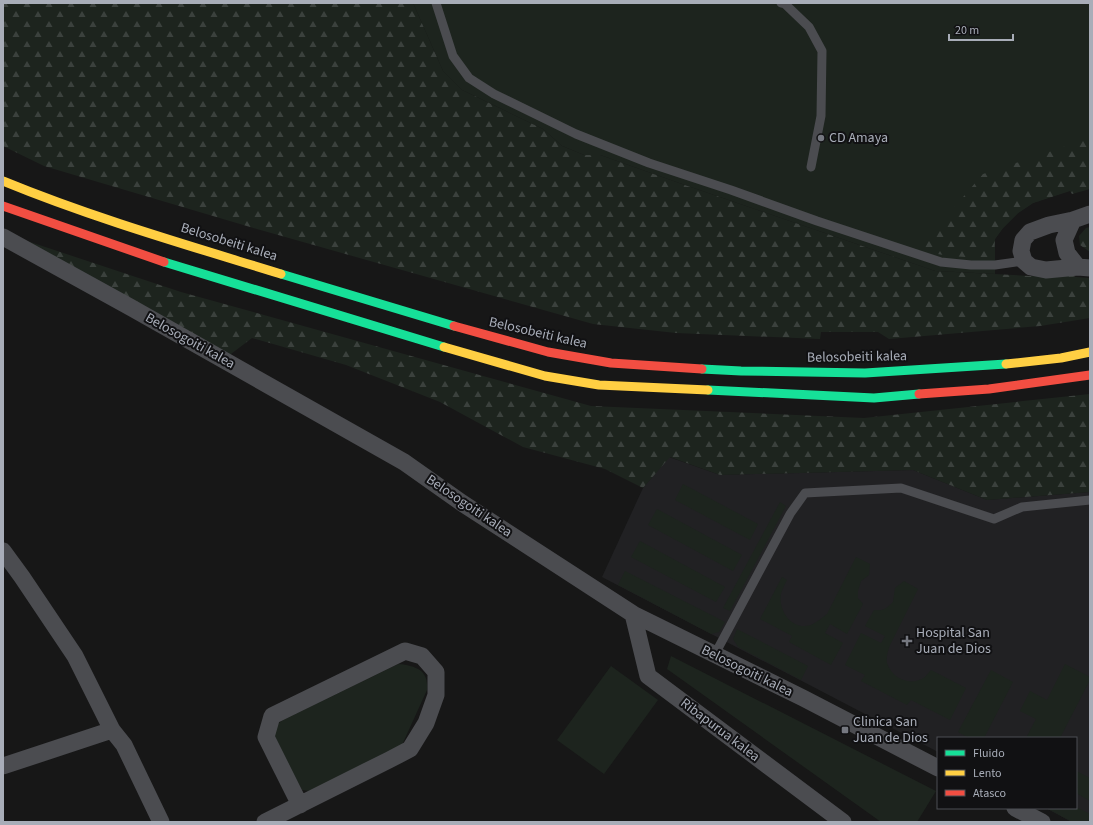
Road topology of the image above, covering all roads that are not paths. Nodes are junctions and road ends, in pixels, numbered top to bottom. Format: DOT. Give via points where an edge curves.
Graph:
graph roads {
  1 [pos="436,3"];
  2 [pos="781,3"];
  3 [pos="812,167"];
  4 [pos="3,181"];
  5 [pos="3,206"];
  6 [pos="1090,214"];
  7 [pos="1073,220"];
  8 [pos="3,237"];
  9 [pos="1024,261"];
  10 [pos="1084,268"];
  11 [pos="1090,352"];
  12 [pos="1090,375"];
  13 [pos="1090,500"];
  14 [pos="3,551"];
  15 [pos="633,614"];
  16 [pos="715,654"];
  17 [pos="112,730"];
  18 [pos="3,766"];
  19 [pos="937,767"];
  20 [pos="300,805"];
  21 [pos="1017,809"];
  22 [pos="161,822"];
  23 [pos="265,822"];
  24 [pos="843,822"];
  25 [pos="1042,822"];
  1 -- 9 [label="lane" via="453,56 469,78 494,94 576,134 649,163 941,262 995,266"];
  2 -- 3 [label="lane" via="809,27 822,51 821,116"];
  4 -- 11 [label="main road, Belosobeiti kalea" via="151,234 473,332 548,352 611,363 741,371 865,373 993,365 1061,358"];
  5 -- 12 [label="main road" via="166,263 260,292 545,376 599,386 874,398 989,389"];
  6 -- 7 [label="street"];
  7 -- 9 [label="street" via="1030,232 1022,245"];
  7 -- 10 [label="street" via="1064,240 1067,253"];
  8 -- 15 [label="street, Belosogoiti kalea" via="404,462 462,503"];
  9 -- 10 [label="street" via="1031,267 1046,270"];
  13 -- 16 [label="lane" via="1022,507 994,519 900,488 805,493 790,514"];
  14 -- 17 [label="street" via="75,656"];
  15 -- 16 [label="street, Belosogoiti kalea"];
  15 -- 24 [label="street, Ribapurua kalea" via="648,676"];
  16 -- 19 [label="street, Belosogoiti kalea"];
  17 -- 18 [label="street"];
  17 -- 22 [label="street" via="124,745"];
  20 -- 20 [label="street" via="410,749 426,723 436,695 436,672 422,656 405,650 272,716 266,737"];
  20 -- 23 [label="street"];
  21 -- 25 [label="street"];
}
